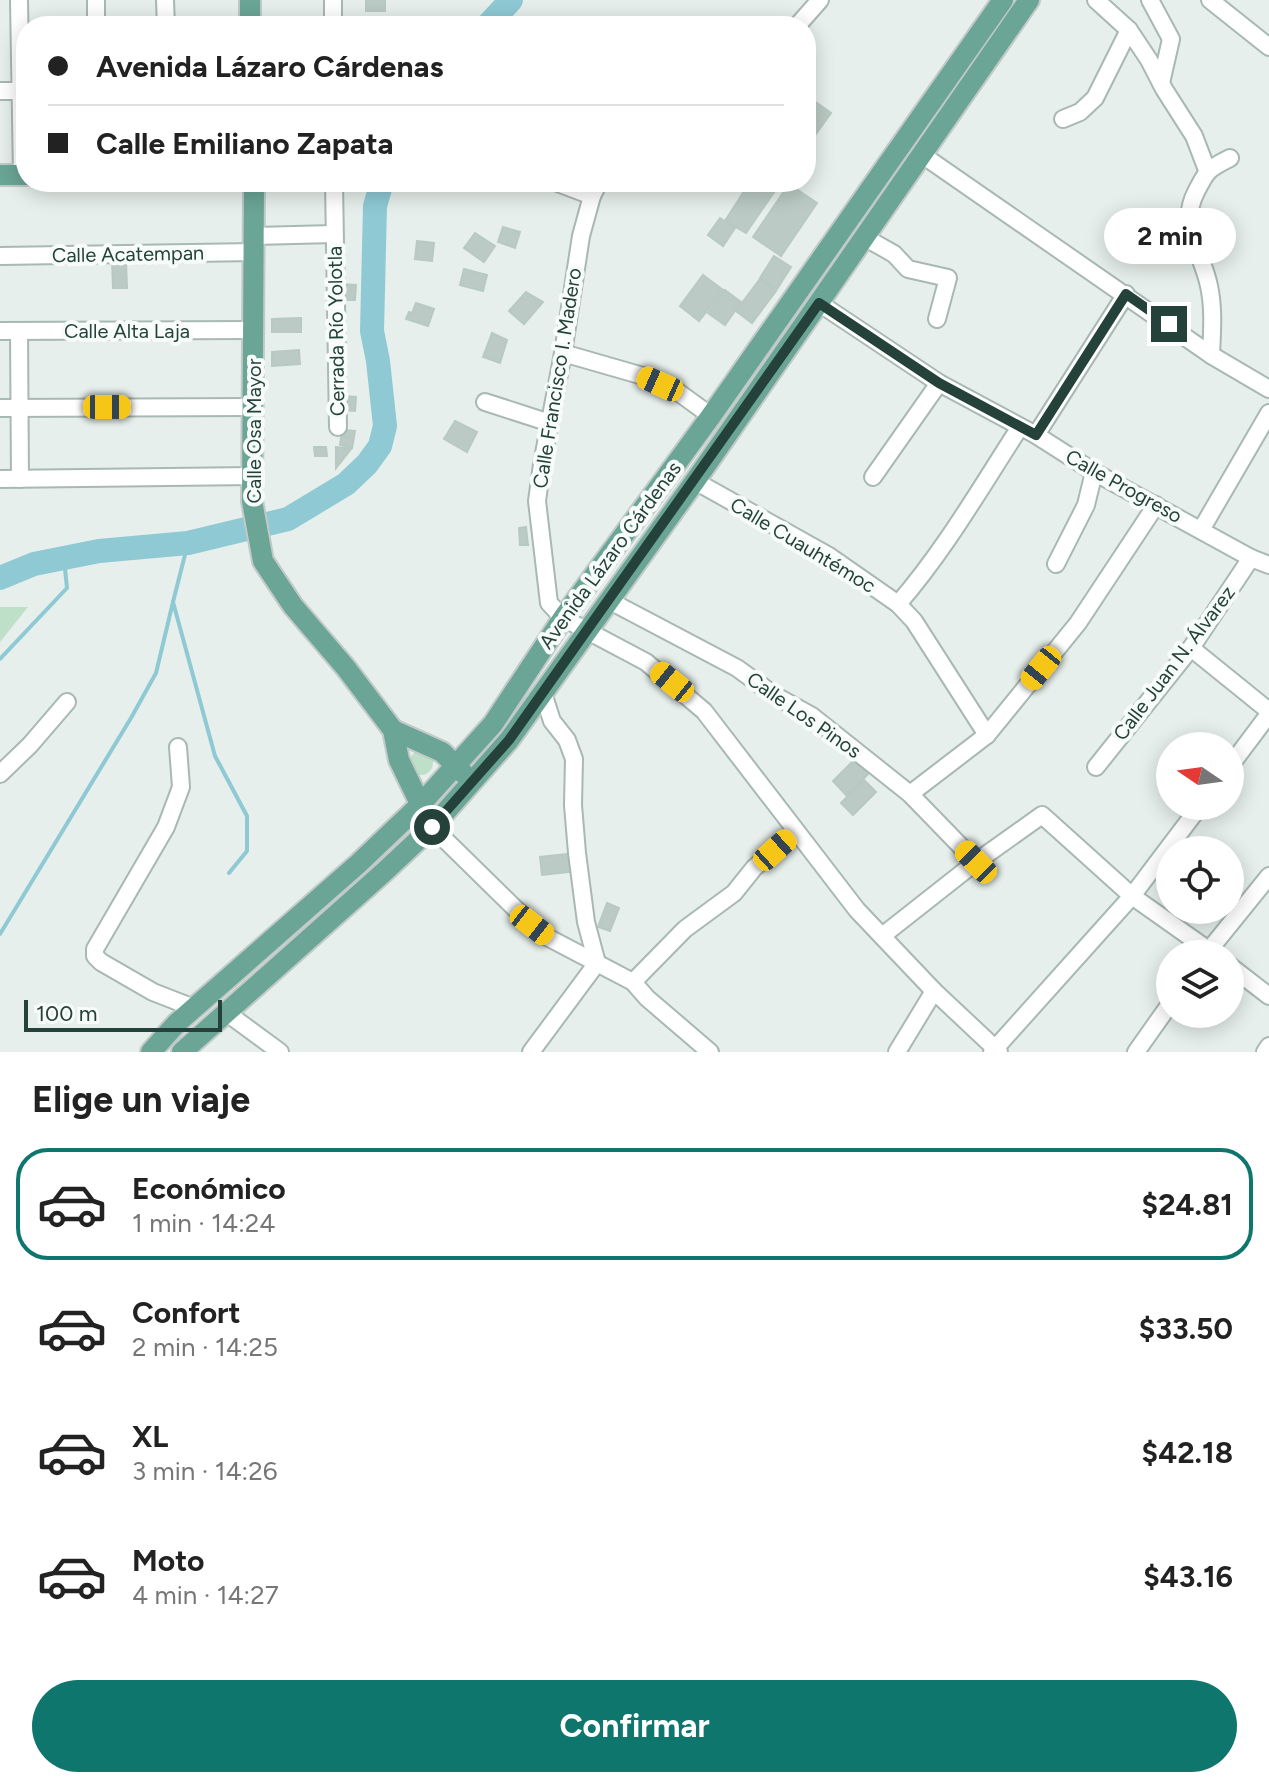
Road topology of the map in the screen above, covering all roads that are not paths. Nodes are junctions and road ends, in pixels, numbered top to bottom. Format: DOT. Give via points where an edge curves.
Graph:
graph roads {
  1 [pos="820,0"];
  2 [pos="1003,0"];
  3 [pos="1029,0"];
  4 [pos="1096,0"];
  5 [pos="1150,0"];
  6 [pos="1210,0"];
  7 [pos="806,16"];
  8 [pos="1129,30"];
  9 [pos="1269,47"];
  10 [pos="1161,83"];
  11 [pos="1063,119"];
  12 [pos="921,154"];
  13 [pos="1230,158"];
  14 [pos="1207,170"];
  15 [pos="254,192"];
  16 [pos="334,192"];
  17 [pos="594,192"];
  18 [pos="334,234"];
  19 [pos="864,237"];
  20 [pos="255,244"];
  21 [pos="0,256"];
  22 [pos="1126,294"];
  23 [pos="819,303"];
  24 [pos="937,319"];
  25 [pos="254,330"];
  26 [pos="0,331"];
  27 [pos="19,331"];
  28 [pos="563,353"];
  29 [pos="1211,355"];
  30 [pos="939,383"];
  31 [pos="1269,389"];
  32 [pos="485,402"];
  33 [pos="20,407"];
  34 [pos="253,407"];
  35 [pos="0,408"];
  36 [pos="1269,413"];
  37 [pos="711,416"];
  38 [pos="550,423"];
  39 [pos="338,427"];
  40 [pos="1020,427"];
  41 [pos="1036,435"];
  42 [pos="1094,472"];
  43 [pos="253,476"];
  44 [pos="873,477"];
  45 [pos="0,479"];
  46 [pos="20,479"];
  47 [pos="695,481"];
  48 [pos="1156,505"];
  49 [pos="1201,530"];
  50 [pos="1251,558"];
  51 [pos="1056,564"];
  52 [pos="1269,565"];
  53 [pos="608,600"];
  54 [pos="898,604"];
  55 [pos="563,618"];
  56 [pos="587,629"];
  57 [pos="1191,648"];
  58 [pos="543,693"];
  59 [pos="67,702"];
  60 [pos="1269,713"];
  61 [pos="393,730"];
  62 [pos="987,735"];
  63 [pos="178,747"];
  64 [pos="1244,747"];
  65 [pos="455,764"];
  66 [pos="1096,767"];
  67 [pos="0,774"];
  68 [pos="472,781"];
  69 [pos="910,794"];
  70 [pos="420,805"];
  71 [pos="1189,820"];
  72 [pos="432,827"];
  73 [pos="795,832"];
  74 [pos="976,862"];
  75 [pos="1269,876"];
  76 [pos="1132,896"];
  77 [pos="882,936"];
  78 [pos="1192,940"];
  79 [pos="1220,940"];
  80 [pos="597,963"];
  81 [pos="1244,977"];
  82 [pos="633,982"];
  83 [pos="934,991"];
  84 [pos="1269,996"];
  85 [pos="194,1008"];
  86 [pos="227,1013"];
  87 [pos="1156,1024"];
  88 [pos="1269,1046"];
  89 [pos="995,1051"];
  90 [pos="151,1052"];
  91 [pos="182,1052"];
  92 [pos="280,1052"];
  93 [pos="531,1052"];
  94 [pos="710,1052"];
  95 [pos="897,1052"];
  96 [pos="1136,1052"];
  97 [pos="1265,1052"];
  1 -- 7 [label="street"];
  2 -- 37 [label="main road, Avenida Lázaro Cárdenas"];
  3 -- 12 [label="main road, Avenida Lázaro Cárdenas"];
  4 -- 8 [label="street"];
  5 -- 10 [label="street" via="1171,39"];
  6 -- 9 [label="street"];
  8 -- 10 [label="street"];
  8 -- 11 [label="street" via="1095,98"];
  10 -- 14 [label="street" via="1194,136"];
  12 -- 19 [label="main road, Avenida Lázaro Cárdenas"];
  12 -- 22 [label="street"];
  13 -- 14 [label="street"];
  14 -- 29 [label="street" via="1188,211 1188,224 1209,285"];
  15 -- 20 [label="main road, Calle Osa Mayor"];
  16 -- 18 [label="street, Cerrada Río Yolotla"];
  17 -- 28 [label="street, Calle Francisco I. Madero" via="581,236"];
  18 -- 20 [label="street, Calle Acatempan"];
  18 -- 39 [label="street, Cerrada Río Yolotla"];
  19 -- 23 [label="main road, Avenida Lázaro Cárdenas"];
  19 -- 24 [label="street" via="908,269 948,278"];
  20 -- 21 [label="street, Calle Acatempan"];
  20 -- 25 [label="main road, Calle Osa Mayor"];
  22 -- 29 [label="street"];
  22 -- 41 [label="street"];
  23 -- 30 [label="street, Calle Progreso"];
  23 -- 47 [label="main road, Avenida Lázaro Cárdenas"];
  25 -- 27 [label="street, Calle Alta Laja"];
  25 -- 34 [label="main road, Calle Osa Mayor"];
  26 -- 27 [label="street, Calle Alta Laja"];
  27 -- 33 [label="street"];
  28 -- 37 [label="street" via="643,376"];
  28 -- 38 [label="street, Calle Francisco I. Madero"];
  29 -- 31 [label="street"];
  30 -- 40 [label="street, Calle Progreso"];
  30 -- 44 [label="street"];
  32 -- 38 [label="street"];
  33 -- 34 [label="street"];
  33 -- 35 [label="street"];
  33 -- 46 [label="street"];
  34 -- 43 [label="main road, Calle Osa Mayor"];
  36 -- 49 [label="street"];
  37 -- 55 [label="main road, Avenida Lázaro Cárdenas"];
  38 -- 55 [label="street, Calle Francisco I. Madero" via="537,501 549,603"];
  40 -- 41 [label="street, Calle Progreso"];
  40 -- 54 [label="street"];
  41 -- 42 [label="street, Calle Progreso"];
  42 -- 48 [label="street, Calle Progreso"];
  42 -- 51 [label="street" via="1086,505"];
  43 -- 46 [label="street"];
  43 -- 61 [label="main road, Calle Osa Mayor" via="263,561"];
  45 -- 46 [label="street"];
  47 -- 53 [label="main road, Avenida Lázaro Cárdenas"];
  47 -- 54 [label="street, Calle Cuauhtémoc" via="829,556"];
  48 -- 49 [label="street, Calle Progreso"];
  48 -- 62 [label="street" via="1078,623"];
  49 -- 50 [label="street, Calle Progreso"];
  50 -- 52 [label="street, Calle Progreso"];
  50 -- 57 [label="street, Calle Juan N. Álvarez"];
  53 -- 56 [label="main road, Avenida Lázaro Cárdenas"];
  53 -- 69 [label="street, Calle Los Pinos" via="737,668 812,716"];
  54 -- 62 [label="street, Calle Cuauhtémoc"];
  55 -- 56 [label="street"];
  55 -- 65 [label="main road, Avenida Lázaro Cárdenas" via="493,724"];
  56 -- 58 [label="main road, Avenida Lázaro Cárdenas"];
  56 -- 73 [label="street" via="646,662 704,711"];
  57 -- 60 [label="street"];
  57 -- 66 [label="street, Calle Juan N. Álvarez"];
  58 -- 68 [label="main road, Avenida Lázaro Cárdenas"];
  58 -- 80 [label="street" via="574,759 577,853"];
  59 -- 67 [label="street"];
  60 -- 64 [label="street"];
  61 -- 65 [label="main road, Calle Osa Mayor" via="442,752"];
  61 -- 70 [label="main road, Calle Osa Mayor" via="399,760"];
  62 -- 69 [label="street"];
  63 -- 85 [label="street" via="181,787 166,827 95,956 153,992"];
  65 -- 68 [label="main road, Calle Osa Mayor"];
  65 -- 70 [label="main road, Avenida Lázaro Cárdenas"];
  68 -- 72 [label="main road, Avenida Lázaro Cárdenas"];
  69 -- 74 [label="street, Calle Los Pinos"];
  70 -- 72 [label="main road, Calle Osa Mayor"];
  70 -- 85 [label="main road, Avenida Lázaro Cárdenas"];
  71 -- 76 [label="street"];
  72 -- 80 [label="street" via="532,925"];
  72 -- 86 [label="main road, Avenida Lázaro Cárdenas"];
  73 -- 77 [label="street"];
  73 -- 82 [label="street"];
  74 -- 76 [label="street" via="1042,815"];
  74 -- 77 [label="street"];
  75 -- 79 [label="street"];
  76 -- 78 [label="street"];
  76 -- 89 [label="street"];
  77 -- 83 [label="street"];
  80 -- 82 [label="street"];
  80 -- 93 [label="street"];
  81 -- 84 [label="street"];
  82 -- 94 [label="street"];
  83 -- 89 [label="street"];
  83 -- 95 [label="street"];
  85 -- 90 [label="main road, Avenida Lázaro Cárdenas"];
  86 -- 91 [label="main road, Avenida Lázaro Cárdenas"];
  86 -- 92 [label="street"];
  87 -- 96 [label="street"];
  88 -- 97 [label="street"];
}
